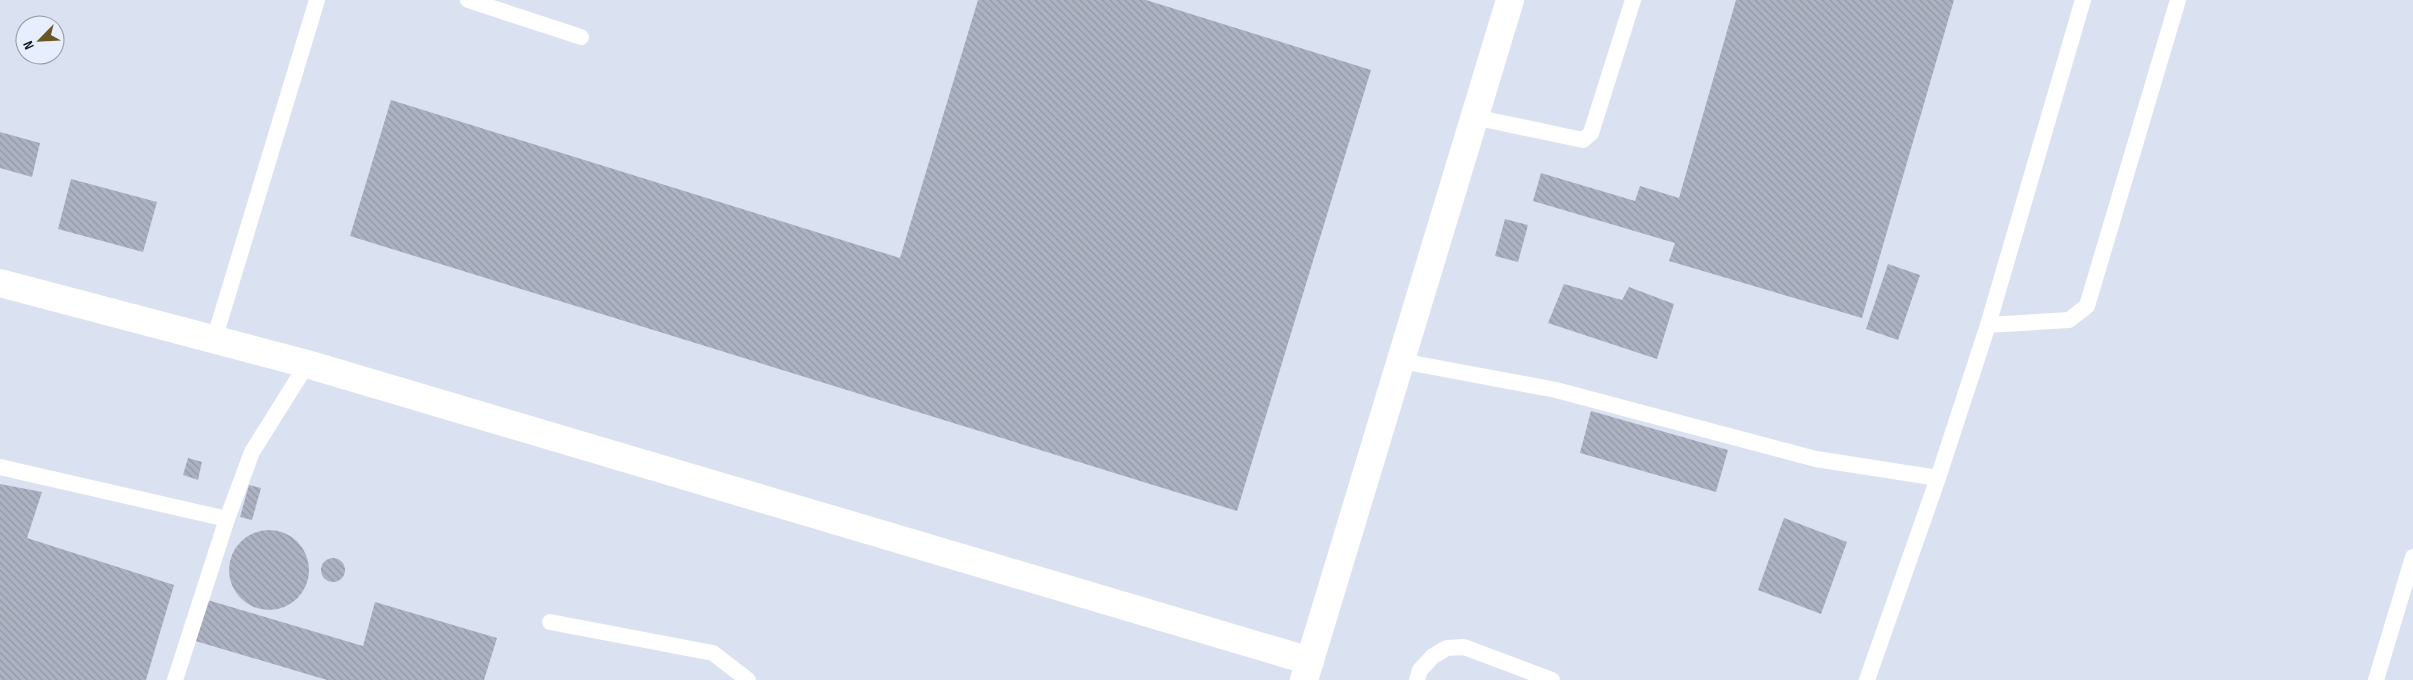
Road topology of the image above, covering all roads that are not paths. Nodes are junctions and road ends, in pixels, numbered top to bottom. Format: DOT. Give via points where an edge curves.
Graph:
graph roads {
  1 [pos="317,0"];
  2 [pos="468,0"];
  3 [pos="1510,0"];
  4 [pos="1633,0"];
  5 [pos="2083,0"];
  6 [pos="2178,0"];
  7 [pos="581,37"];
  8 [pos="1474,118"];
  9 [pos="0,283"];
  10 [pos="1988,325"];
  11 [pos="214,340"];
  12 [pos="1401,361"];
  13 [pos="307,364"];
  14 [pos="0,467"];
  15 [pos="1938,478"];
  16 [pos="227,519"];
  17 [pos="2413,557"];
  18 [pos="550,622"];
  19 [pos="1307,670"];
  20 [pos="1512,673"];
  21 [pos="175,680"];
  22 [pos="748,680"];
  23 [pos="1417,680"];
  24 [pos="1552,680"];
  25 [pos="1867,680"];
  26 [pos="2376,680"];
  1 -- 11 [label="lane"];
  2 -- 7 [label="lane"];
  3 -- 8 [label="street"];
  4 -- 8 [label="lane" via="1591,133 1583,140"];
  5 -- 10 [label="lane"];
  6 -- 10 [label="lane" via="2087,306 2069,320"];
  8 -- 12 [label="street"];
  9 -- 11 [label="street"];
  10 -- 15 [label="lane"];
  11 -- 13 [label="street"];
  12 -- 15 [label="lane" via="1556,390 1816,459"];
  12 -- 19 [label="street"];
  13 -- 16 [label="lane" via="252,452"];
  13 -- 19 [label="street"];
  14 -- 16 [label="lane"];
  15 -- 25 [label="lane"];
  16 -- 21 [label="lane"];
  17 -- 26 [label="lane"];
  18 -- 22 [label="lane" via="713,653"];
  20 -- 23 [label="lane" via="1464,647 1447,648 1433,656 1420,670"];
  20 -- 24 [label="lane"];
}
